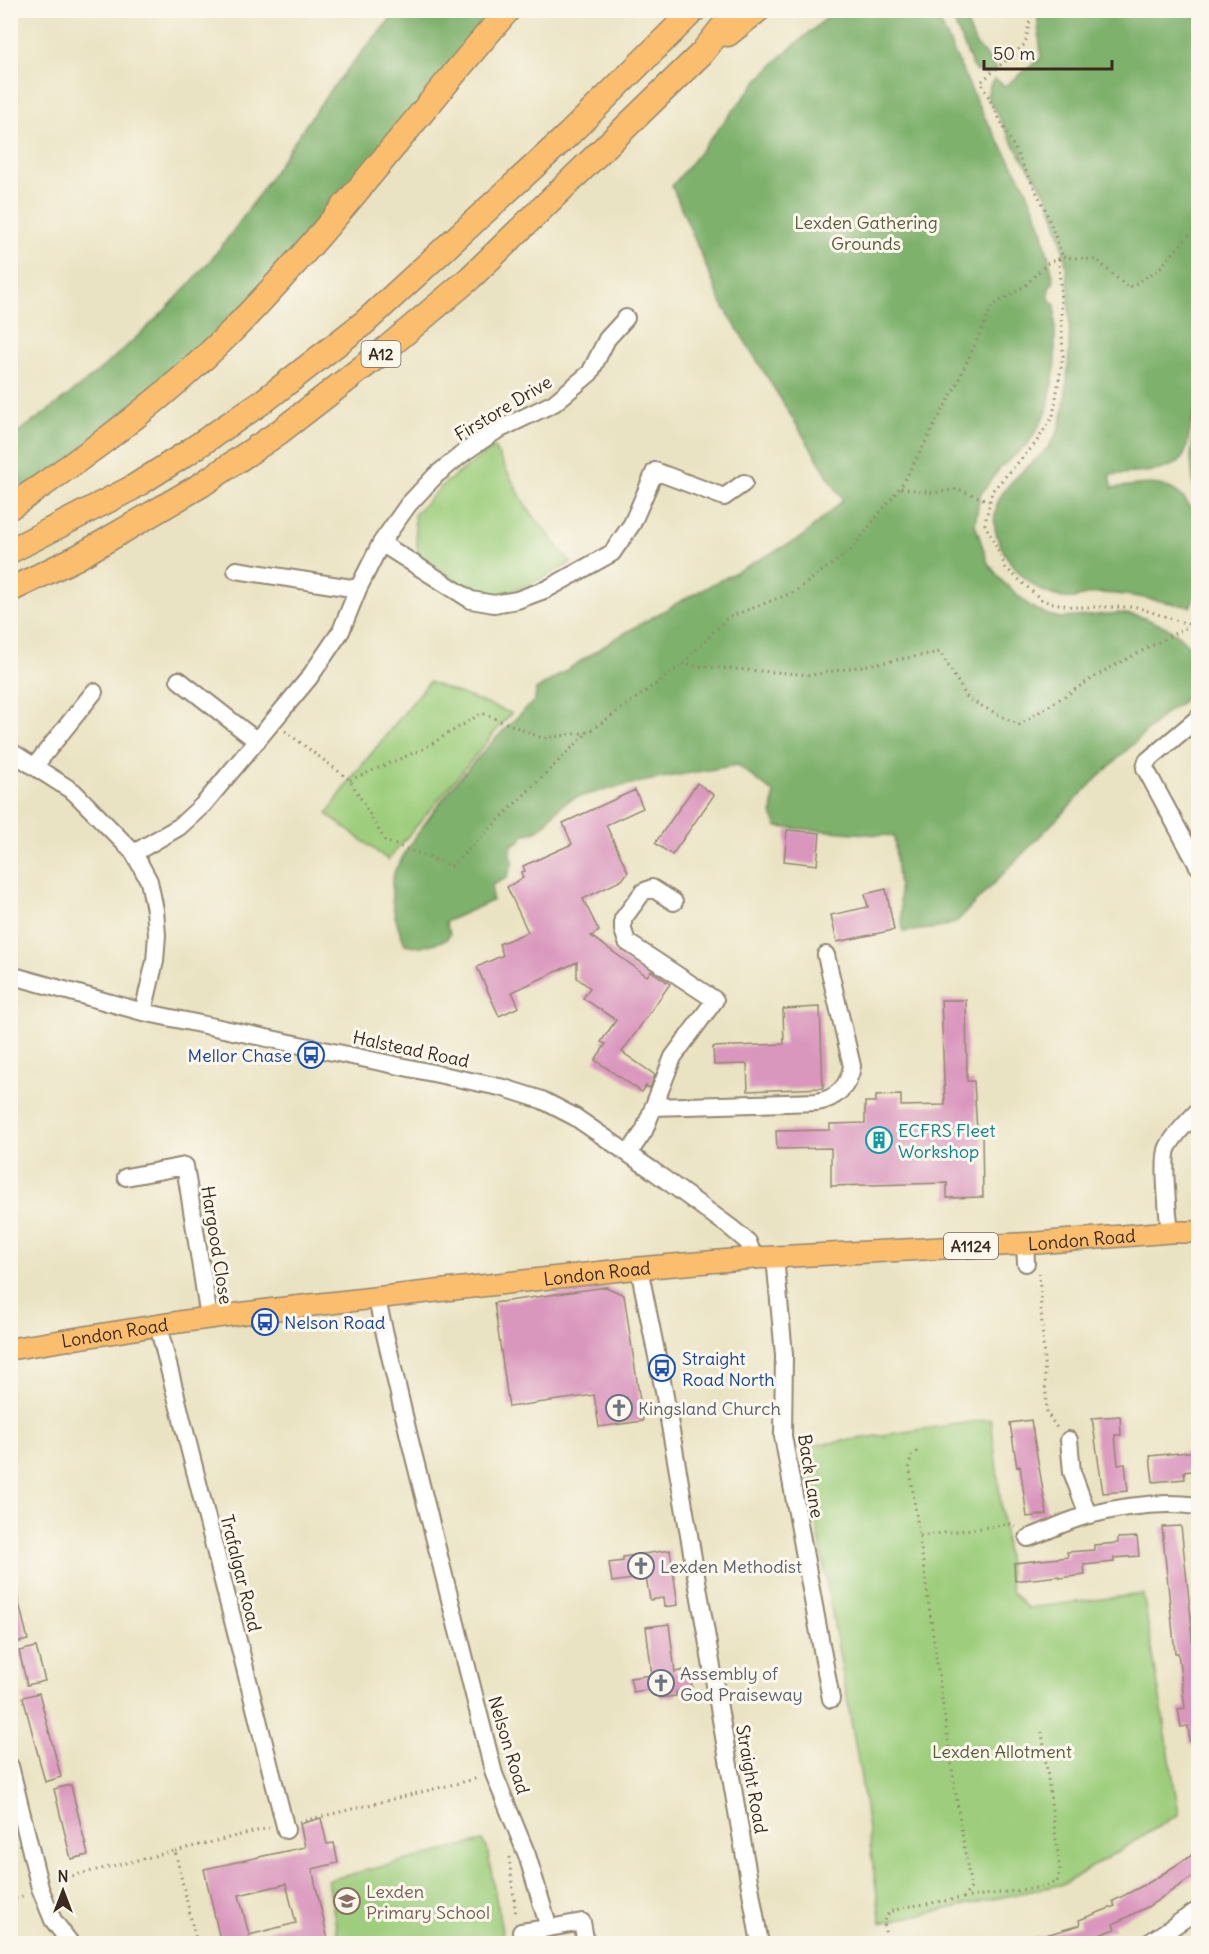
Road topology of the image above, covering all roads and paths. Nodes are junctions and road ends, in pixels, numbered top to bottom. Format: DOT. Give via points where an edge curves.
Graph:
graph roads {
  1 [pos="508,10"];
  2 [pos="694,10"];
  3 [pos="736,10"];
  4 [pos="758,10"];
  5 [pos="1032,10"];
  6 [pos="702,53"];
  7 [pos="1198,225"];
  8 [pos="1061,258"];
  9 [pos="626,318"];
  10 [pos="744,483"];
  11 [pos="900,487"];
  12 [pos="989,501"];
  13 [pos="10,507"];
  14 [pos="381,543"];
  15 [pos="10,551"];
  16 [pos="236,570"];
  17 [pos="358,589"];
  18 [pos="10,590"];
  19 [pos="1198,603"];
  20 [pos="1191,625"];
  21 [pos="1198,633"];
  22 [pos="682,665"];
  23 [pos="179,680"];
  24 [pos="94,692"];
  25 [pos="1198,718"];
  26 [pos="274,722"];
  27 [pos="588,732"];
  28 [pos="257,741"];
  29 [pos="10,752"];
  30 [pos="34,767"];
  31 [pos="350,780"];
  32 [pos="134,853"];
  33 [pos="1198,866"];
  34 [pos="674,902"];
  35 [pos="826,955"];
  36 [pos="10,975"];
  37 [pos="143,1012"];
  38 [pos="653,1107"];
  39 [pos="1198,1111"];
  40 [pos="1198,1129"];
  41 [pos="1178,1134"];
  42 [pos="628,1153"];
  43 [pos="126,1177"];
  44 [pos="1188,1231"];
  45 [pos="1030,1250"];
  46 [pos="776,1257"];
  47 [pos="754,1258"];
  48 [pos="639,1268"];
  49 [pos="376,1296"];
  50 [pos="209,1318"];
  51 [pos="158,1325"];
  52 [pos="10,1350"];
  53 [pos="1069,1440"];
  54 [pos="917,1451"];
  55 [pos="1198,1506"];
  56 [pos="1088,1515"];
  57 [pos="920,1536"];
  58 [pos="1028,1538"];
  59 [pos="831,1699"];
  60 [pos="1042,1732"];
  61 [pos="10,1766"];
  62 [pos="494,1774"];
  63 [pos="285,1827"];
  64 [pos="509,1848"];
  65 [pos="175,1851"];
  66 [pos="40,1888"];
  67 [pos="963,1898"];
  68 [pos="1198,1910"];
  69 [pos="549,1928"];
  70 [pos="521,1932"];
  71 [pos="71,1944"];
  72 [pos="197,1944"];
  73 [pos="586,1944"];
  74 [pos="760,1944"];
  75 [pos="887,1944"];
  76 [pos="1147,1944"];
  1 -- 13 [label="highway" via="320,234 228,335 109,437"];
  2 -- 15 [label="highway, A12" via="568,135 350,335 265,400 132,488"];
  3 -- 6 [label="highway, A12"];
  4 -- 6 [label="highway, A12"];
  5 -- 8 [label="path" via="1025,44 981,82 1045,209"];
  6 -- 18 [label="highway, A12" via="470,278 333,391 191,491 78,557"];
  7 -- 8 [label="path" via="1158,270 1128,288 1098,260"];
  8 -- 11 [label="path" via="1046,264 1026,285 992,306 956,386"];
  8 -- 12 [label="path" via="1063,356 1053,416 1035,444 992,491"];
  9 -- 14 [label="street, Firstore Drive" via="607,339 590,373 554,403 496,431 436,475"];
  10 -- 14 [label="street" via="724,497 655,471 632,524 612,554 547,589 494,604 471,600"];
  11 -- 12 [label="path" via="934,493 958,489"];
  11 -- 22 [label="path" via="851,550 794,592 727,618"];
  12 -- 20 [label="path" via="985,524 1006,568 1043,601 1076,607 1136,607"];
  14 -- 17 [label="street, Firstore Drive"];
  16 -- 17 [label="street"];
  17 -- 26 [label="street, Firstore Drive" via="341,631"];
  19 -- 20 [label="path"];
  20 -- 21 [label="path"];
  20 -- 22 [label="path" via="1104,671 1019,725 968,699 940,652 813,675"];
  22 -- 27 [label="path"];
  23 -- 28 [label="street"];
  24 -- 30 [label="street"];
  25 -- 33 [label="street" via="1147,761 1145,768"];
  26 -- 28 [label="street, Firstore Drive"];
  26 -- 31 [label="path"];
  27 -- 31 [label="path" via="542,738 482,713 423,749"];
  27 -- 31 [label="path" via="452,866 385,842"];
  28 -- 32 [label="street, Firstore Drive" via="204,804 179,827"];
  29 -- 30 [label="street"];
  30 -- 32 [label="street" via="74,792"];
  32 -- 37 [label="street" via="149,881 157,935"];
  34 -- 38 [label="street" via="652,888 643,892 623,919 627,942 715,1000 673,1057"];
  35 -- 38 [label="street" via="852,1066 848,1080 837,1094 816,1102"];
  36 -- 37 [label="street, Halstead Road"];
  37 -- 42 [label="street, Halstead Road" via="504,1088 542,1100"];
  38 -- 42 [label="street" via="644,1131"];
  39 -- 41 [label="street"];
  40 -- 41 [label="street"];
  41 -- 44 [label="street" via="1167,1149 1166,1194"];
  42 -- 47 [label="street, Halstead Road" via="730,1227 748,1242"];
  43 -- 50 [label="street, Hargood Close" via="185,1166"];
  44 -- 45 [label="main road, London Road / A1124"];
  45 -- 46 [label="main road, London Road / A1124"];
  45 -- 53 [label="path" via="1047,1413"];
  46 -- 47 [label="main road, London Road / A1124"];
  46 -- 59 [label="street, Back Lane" via="784,1355 783,1436"];
  47 -- 48 [label="main road, London Road / A1124"];
  48 -- 49 [label="main road, London Road / A1124"];
  48 -- 74 [label="street, Straight Road"];
  49 -- 50 [label="main road, London Road / A1124"];
  49 -- 62 [label="street, Nelson Road"];
  50 -- 51 [label="main road, London Road / A1124"];
  51 -- 52 [label="main road, London Road / A1124"];
  51 -- 63 [label="street, Trafalgar Road"];
  53 -- 56 [label="street" via="1072,1472"];
  54 -- 57 [label="path" via="909,1465"];
  55 -- 56 [label="street" via="1153,1504"];
  56 -- 58 [label="street"];
  57 -- 58 [label="path" via="1011,1524"];
  57 -- 67 [label="path" via="970,1888"];
  60 -- 67 [label="path" via="1060,1870 1057,1882"];
  61 -- 66 [label="street"];
  62 -- 63 [label="path"];
  62 -- 69 [label="street, Nelson Road" via="528,1854"];
  63 -- 65 [label="path"];
  64 -- 70 [label="path" via="514,1911"];
  65 -- 66 [label="path" via="57,1879"];
  65 -- 72 [label="path"];
  66 -- 71 [label="street" via="53,1920"];
  67 -- 75 [label="path" via="889,1912 884,1923"];
  68 -- 76 [label="street"];
  69 -- 70 [label="street"];
  69 -- 73 [label="street" via="582,1922"];
}
